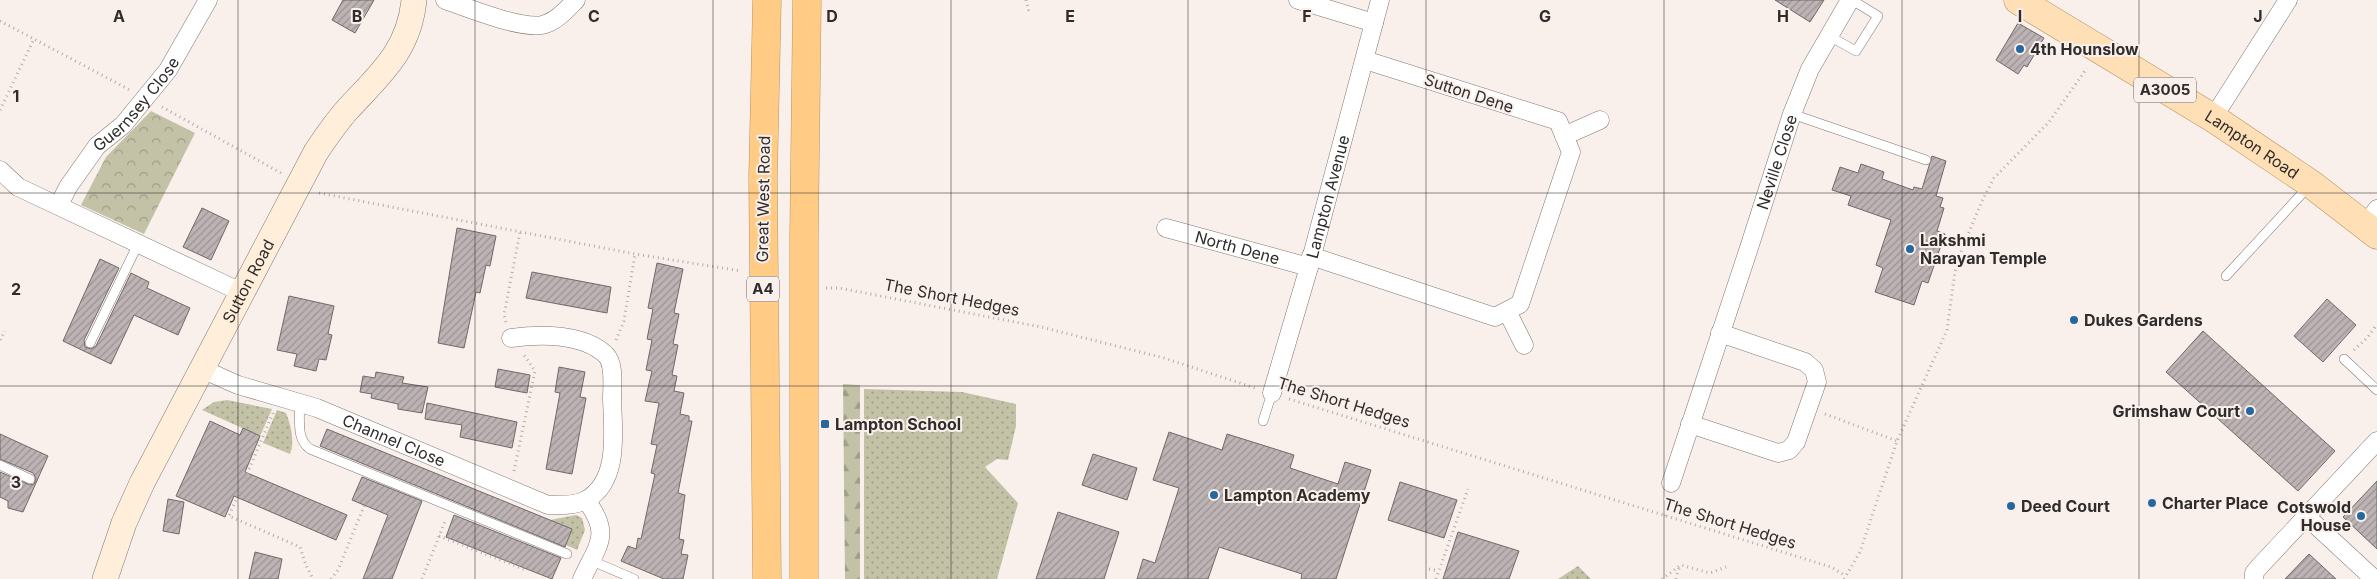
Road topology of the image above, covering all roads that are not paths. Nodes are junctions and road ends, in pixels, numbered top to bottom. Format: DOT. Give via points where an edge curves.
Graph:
graph roads {
  1 [pos="208,0"];
  2 [pos="414,0"];
  3 [pos="445,0"];
  4 [pos="576,0"];
  5 [pos="767,0"];
  6 [pos="807,0"];
  7 [pos="1298,0"];
  8 [pos="1380,0"];
  9 [pos="1851,0"];
  10 [pos="2288,0"];
  11 [pos="2032,4"];
  12 [pos="1374,23"];
  13 [pos="1829,36"];
  14 [pos="1365,60"];
  15 [pos="1792,114"];
  16 [pos="2213,118"];
  17 [pos="1600,120"];
  18 [pos="1564,136"];
  19 [pos="1926,160"];
  20 [pos="0,170"];
  21 [pos="2311,184"];
  22 [pos="59,205"];
  23 [pos="2373,223"];
  24 [pos="1166,228"];
  25 [pos="138,244"];
  26 [pos="1310,262"];
  27 [pos="2226,276"];
  28 [pos="243,293"];
  29 [pos="1507,311"];
  30 [pos="1720,333"];
  31 [pos="511,338"];
  32 [pos="90,343"];
  33 [pos="1524,345"];
  34 [pos="2344,359"];
  35 [pos="202,369"];
  36 [pos="2377,390"];
  37 [pos="1272,393"];
  38 [pos="298,402"];
  39 [pos="1263,421"];
  40 [pos="1690,424"];
  41 [pos="2377,442"];
  42 [pos="0,465"];
  43 [pos="30,478"];
  44 [pos="1671,483"];
  45 [pos="586,500"];
  46 [pos="2306,516"];
  47 [pos="567,554"];
  48 [pos="590,560"];
  49 [pos="105,579"];
  50 [pos="582,579"];
  51 [pos="634,579"];
  52 [pos="767,579"];
  53 [pos="804,579"];
  54 [pos="2254,579"];
  55 [pos="2374,579"];
  1 -- 22 [label="street, Guernsey Close" via="168,70 123,125 97,146"];
  2 -- 28 [label="street, Sutton Road" via="402,46 387,68 325,138"];
  3 -- 4 [label="street" via="523,25 543,25 563,14"];
  5 -- 52 [label="highway, Great West Road / A4" via="763,294"];
  6 -- 53 [label="highway"];
  7 -- 12 [label="street"];
  8 -- 12 [label="street, Lampton Avenue"];
  9 -- 13 [label="street, Neville Close"];
  9 -- 13 [label="lane" via="1878,16 1856,51"];
  10 -- 16 [label="street"];
  11 -- 16 [label="main road, Lampton Road / A3005" via="2099,51"];
  12 -- 14 [label="street, Lampton Avenue"];
  13 -- 15 [label="street, Neville Close" via="1810,69"];
  14 -- 18 [label="street, Sutton Dene" via="1558,121"];
  14 -- 26 [label="street, Lampton Avenue"];
  15 -- 19 [label="lane"];
  15 -- 30 [label="street, Neville Close"];
  16 -- 21 [label="main road, Lampton Road / A3005"];
  17 -- 18 [label="street"];
  18 -- 29 [label="street, Sutton Dene" via="1571,152 1520,304"];
  20 -- 22 [label="street" via="18,187"];
  21 -- 23 [label="main road, Lampton Road / A3005"];
  21 -- 27 [label="lane"];
  22 -- 25 [label="street"];
  24 -- 26 [label="street, North Dene"];
  25 -- 28 [label="street"];
  25 -- 32 [label="lane"];
  26 -- 29 [label="street" via="1495,317"];
  26 -- 37 [label="street, Lampton Avenue"];
  28 -- 35 [label="street, Sutton Road"];
  29 -- 33 [label="street"];
  30 -- 40 [label="street, Neville Close"];
  30 -- 40 [label="street" via="1805,362 1814,370 1817,382 1796,442 1789,450 1778,453"];
  31 -- 45 [label="street" via="533,335 569,339 593,345 608,356 612,371 613,455 601,486"];
  34 -- 36 [label="lane"];
  35 -- 38 [label="street, Channel Close" via="238,385"];
  35 -- 49 [label="street, Sutton Road" via="124,523"];
  37 -- 39 [label="lane"];
  38 -- 45 [label="street, Channel Close" via="548,505"];
  38 -- 47 [label="lane" via="300,435 303,444 310,449"];
  40 -- 44 [label="street, Neville Close"];
  41 -- 46 [label="street"];
  42 -- 43 [label="lane"];
  45 -- 48 [label="street" via="601,527 600,539"];
  46 -- 54 [label="street" via="2254,573"];
  46 -- 55 [label="street"];
  48 -- 50 [label="street"];
  48 -- 51 [label="lane"];
}
